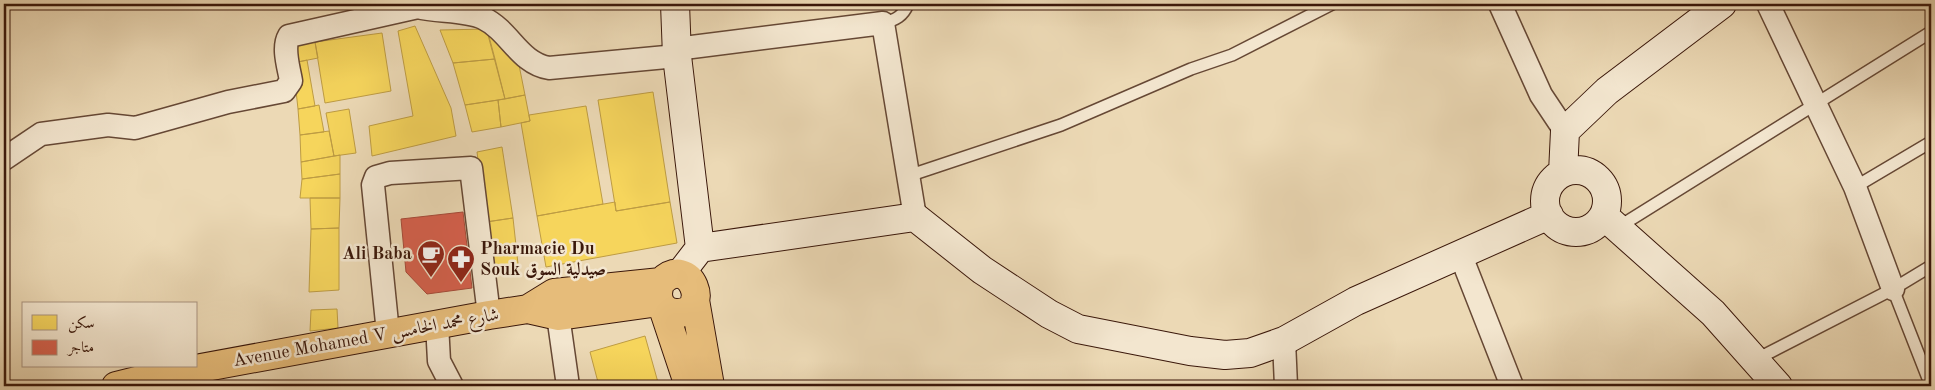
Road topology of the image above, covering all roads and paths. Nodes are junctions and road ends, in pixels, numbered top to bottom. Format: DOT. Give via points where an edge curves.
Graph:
graph roads {
  1 [pos="675,4"];
  2 [pos="908,4"];
  3 [pos="1332,4"];
  4 [pos="1500,4"];
  5 [pos="1722,4"];
  6 [pos="1768,4"];
  7 [pos="418,5"];
  8 [pos="883,23"];
  9 [pos="1931,32"];
  10 [pos="676,53"];
  11 [pos="1816,103"];
  12 [pos="1565,131"];
  13 [pos="1931,142"];
  14 [pos="4,159"];
  15 [pos="1563,173"];
  16 [pos="908,176"];
  17 [pos="1855,187"];
  18 [pos="1549,216"];
  19 [pos="915,217"];
  20 [pos="1611,222"];
  21 [pos="700,248"];
  22 [pos="1461,256"];
  23 [pos="1931,266"];
  24 [pos="1893,289"];
  25 [pos="666,291"];
  26 [pos="556,304"];
  27 [pos="489,315"];
  28 [pos="437,324"];
  29 [pos="388,333"];
  30 [pos="1284,341"];
  31 [pos="1755,360"];
  32 [pos="116,386"];
  33 [pos="452,386"];
  34 [pos="568,386"];
  35 [pos="690,386"];
  36 [pos="710,386"];
  37 [pos="1286,386"];
  38 [pos="1512,386"];
  39 [pos="1775,386"];
  40 [pos="1930,386"];
  1 -- 10 [label="street"];
  2 -- 8 [label="lane" via="896,20"];
  3 -- 16 [label="lane" via="1232,55 1191,69 1070,121"];
  4 -- 12 [label="street" via="1542,95"];
  5 -- 12 [label="street" via="1607,91"];
  6 -- 11 [label="street"];
  7 -- 10 [label="street" via="481,17 508,37 526,59 538,66 549,68"];
  7 -- 14 [label="street" via="289,36 286,49 290,81 284,90 135,128 108,125 41,134"];
  8 -- 10 [label="street"];
  8 -- 16 [label="street"];
  9 -- 11 [label="lane"];
  10 -- 21 [label="street"];
  11 -- 17 [label="street"];
  11 -- 20 [label="lane"];
  12 -- 15 [label="street"];
  13 -- 17 [label="lane"];
  15 -- 18 [label="street" via="1549,187 1546,196"];
  15 -- 20 [label="street" via="1582,170 1599,179 1607,197"];
  16 -- 19 [label="street"];
  17 -- 24 [label="street"];
  18 -- 20 [label="street" via="1556,225 1576,233"];
  18 -- 22 [label="street"];
  19 -- 21 [label="street"];
  19 -- 30 [label="street" via="982,270 1078,329 1225,355 1250,353"];
  20 -- 31 [label="street" via="1713,313"];
  21 -- 25 [label="street"];
  22 -- 30 [label="street" via="1356,301"];
  22 -- 38 [label="street"];
  23 -- 24 [label="lane"];
  24 -- 31 [label="lane"];
  24 -- 40 [label="lane"];
  25 -- 26 [label="main road, Avenue Mohamed V شارع محمد الخامس"];
  25 -- 35 [label="main road"];
  25 -- 36 [label="main road, Avenue Mohamed V شارع محمد الخامس" via="675,313 682,312 695,300"];
  26 -- 27 [label="main road, Avenue Mohamed V شارع محمد الخامس"];
  26 -- 34 [label="street"];
  27 -- 28 [label="main road, Avenue Mohamed V شارع محمد الخامس"];
  27 -- 29 [label="street" via="472,168 390,173 376,177 373,186"];
  28 -- 29 [label="main road, Avenue Mohamed V شارع محمد الخامس"];
  28 -- 33 [label="street" via="439,361"];
  29 -- 32 [label="main road, Avenue Mohamed V شارع محمد الخامس"];
  30 -- 37 [label="street"];
  31 -- 39 [label="street"];
}
